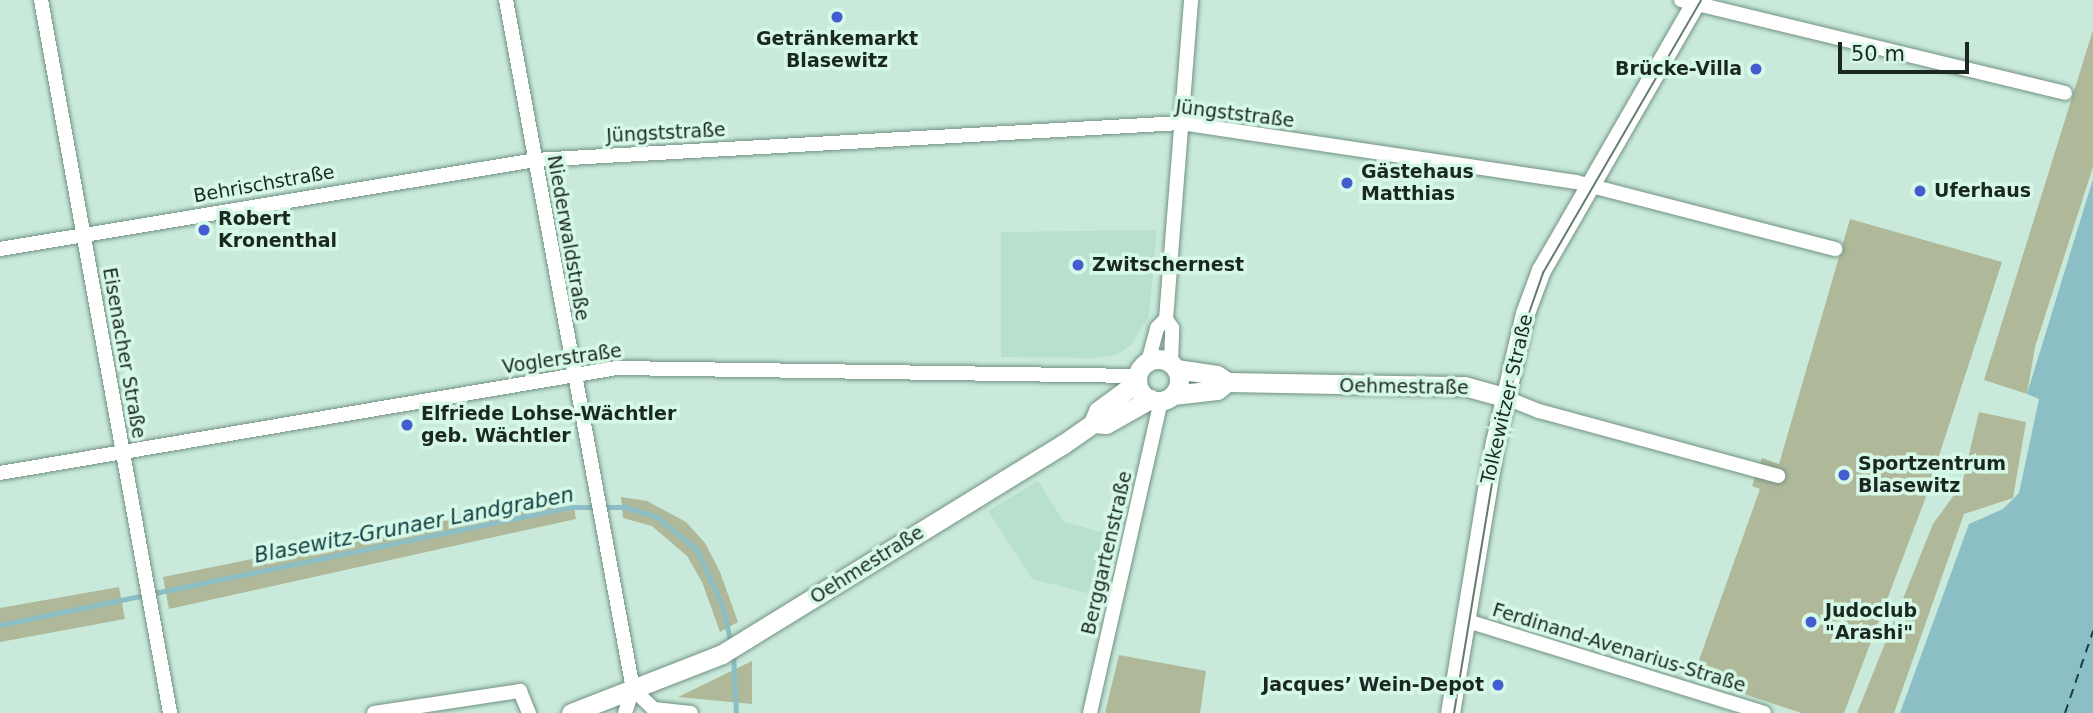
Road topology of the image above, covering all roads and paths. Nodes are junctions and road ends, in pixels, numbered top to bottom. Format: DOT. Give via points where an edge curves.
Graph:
graph roads {
  1 [pos="41,0"];
  2 [pos="506,0"];
  3 [pos="1191,0"];
  4 [pos="1691,1"];
  5 [pos="2065,93"];
  6 [pos="1181,123"];
  7 [pos="535,160"];
  8 [pos="1590,186"];
  9 [pos="83,234"];
  10 [pos="0,249"];
  11 [pos="1836,249"];
  12 [pos="1166,319"];
  13 [pos="1174,367"];
  14 [pos="1141,373"];
  15 [pos="573,375"];
  16 [pos="1227,382"];
  17 [pos="1504,397"];
  18 [pos="1161,398"];
  19 [pos="1093,424"];
  20 [pos="123,453"];
  21 [pos="0,473"];
  22 [pos="1778,476"];
  23 [pos="1464,620"];
  24 [pos="633,689"];
  25 [pos="170,713"];
  26 [pos="374,713"];
  27 [pos="529,713"];
  28 [pos="571,713"];
  29 [pos="625,713"];
  30 [pos="691,713"];
  31 [pos="1090,713"];
  32 [pos="1450,713"];
  33 [pos="1764,713"];
  1 -- 9 [label="street, Eisenacher Straße"];
  2 -- 7 [label="street, Niederwaldstraße"];
  3 -- 6 [label="street"];
  4 -- 5 [label="street"];
  4 -- 8 [label="main road, Tolkewitzer Straße"];
  6 -- 7 [label="street, Jüngststraße"];
  6 -- 8 [label="street, Jüngststraße"];
  6 -- 12 [label="street"];
  7 -- 9 [label="street, Behrischstraße"];
  7 -- 15 [label="street, Niederwaldstraße"];
  8 -- 11 [label="street, Jüngststraße"];
  8 -- 17 [label="main road, Tolkewitzer Straße" via="1541,270"];
  9 -- 10 [label="street, Behrischstraße"];
  9 -- 20 [label="street, Eisenacher Straße"];
  12 -- 13 [label="street" via="1172,328"];
  12 -- 14 [label="street" via="1157,328"];
  13 -- 14 [label="main road, Oehmestraße" via="1159,359"];
  13 -- 16 [label="main road, Oehmestraße" via="1217,375"];
  13 -- 18 [label="main road" via="1179,382"];
  14 -- 15 [label="street, Voglerstraße" via="617,368"];
  14 -- 18 [label="main road"];
  14 -- 19 [label="main road, Oehmestraße" via="1097,411"];
  15 -- 20 [label="street, Voglerstraße"];
  15 -- 24 [label="street, Niederwaldstraße"];
  16 -- 17 [label="main road, Oehmestraße" via="1464,386"];
  16 -- 18 [label="main road, Oehmestraße" via="1217,390"];
  17 -- 22 [label="street, Oehmestraße" via="1539,411"];
  17 -- 23 [label="main road, Tolkewitzer Straße"];
  18 -- 19 [label="main road, Oehmestraße" via="1106,424"];
  18 -- 31 [label="street, Berggartenstraße"];
  19 -- 24 [label="main road, Oehmestraße" via="722,654"];
  20 -- 21 [label="street, Voglerstraße"];
  20 -- 25 [label="street, Eisenacher Straße"];
  23 -- 32 [label="main road, Tolkewitzer Straße"];
  23 -- 33 [label="street, Ferdinand-Avenarius-Straße"];
  24 -- 28 [label="main road, Oehmestraße"];
  24 -- 29 [label="street"];
  24 -- 30 [label="street" via="654,709"];
  26 -- 27 [label="street" via="520,691"];
}
